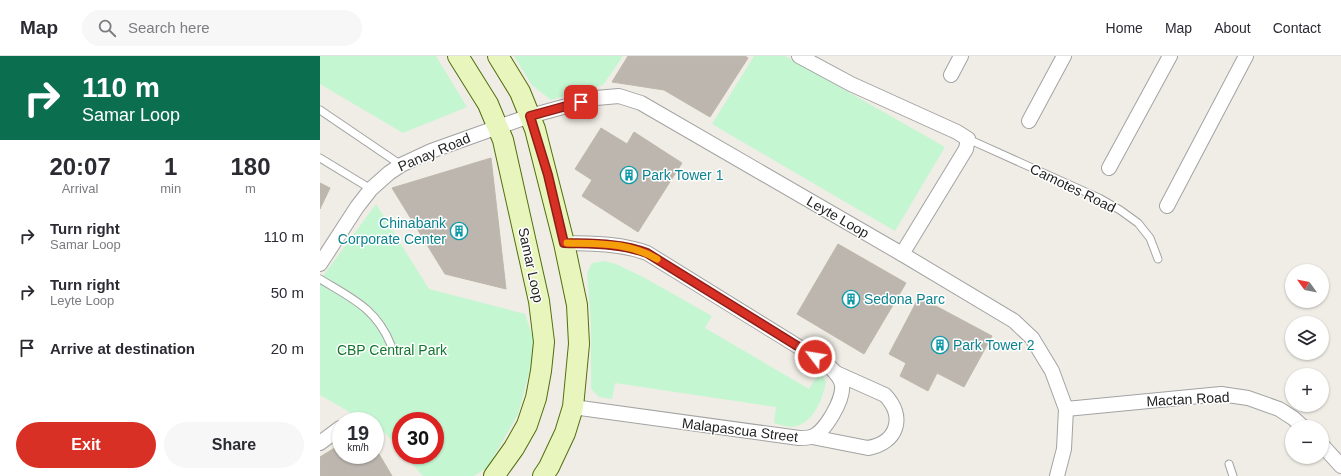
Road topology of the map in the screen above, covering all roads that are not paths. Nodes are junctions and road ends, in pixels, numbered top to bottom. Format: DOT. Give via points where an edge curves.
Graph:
graph roads {
  1 [pos="458,56"];
  2 [pos="498,56"];
  3 [pos="799,56"];
  4 [pos="961,56"];
  5 [pos="1064,56"];
  6 [pos="1170,56"];
  7 [pos="1246,56"];
  8 [pos="951,75"];
  9 [pos="320,110"];
  10 [pos="530,116"];
  11 [pos="1029,121"];
  12 [pos="498,127"];
  13 [pos="968,139"];
  14 [pos="320,158"];
  15 [pos="401,165"];
  16 [pos="1109,168"];
  17 [pos="371,189"];
  18 [pos="1168,206"];
  19 [pos="564,243"];
  20 [pos="902,254"];
  21 [pos="1158,259"];
  22 [pos="320,264"];
  23 [pos="320,279"];
  24 [pos="391,345"];
  25 [pos="836,373"];
  26 [pos="573,407"];
  27 [pos="1066,410"];
  28 [pos="1295,420"];
  29 [pos="332,434"];
  30 [pos="812,437"];
  31 [pos="320,443"];
  32 [pos="1329,453"];
  33 [pos="1229,464"];
  34 [pos="1341,466"];
  35 [pos="496,475"];
  36 [pos="543,476"];
  37 [pos="1057,476"];
  38 [pos="1233,476"];
  1 -- 12 [label="street, Samar Loop" via="488,104"];
  2 -- 10 [label="street" via="520,92"];
  3 -- 13 [label="street, Camotes Road" via="851,84"];
  4 -- 8 [label="street"];
  5 -- 11 [label="street"];
  6 -- 16 [label="street"];
  7 -- 18 [label="street"];
  9 -- 15 [label="lane"];
  10 -- 12 [label="street, Leyte Loop"];
  10 -- 19 [label="street" via="548,175"];
  10 -- 20 [label="street, Leyte Loop" via="596,98 619,96 641,103"];
  12 -- 15 [label="street, Panay Road" via="431,151"];
  12 -- 35 [label="street, Samar Loop" via="539,301 544,342 536,398 527,425"];
  13 -- 20 [label="street" via="966,149"];
  13 -- 21 [label="lane, Camotes Road" via="1120,210 1138,223 1150,238"];
  14 -- 17 [label="lane"];
  15 -- 17 [label="street, Panay Road"];
  17 -- 22 [label="street, Panay Road" via="356,207"];
  19 -- 25 [label="street" via="617,245 647,253 828,365"];
  19 -- 26 [label="street" via="577,305 578,344"];
  20 -- 27 [label="street, Leyte Loop" via="1014,321 1032,338 1052,371"];
  23 -- 24 [label="lane" via="364,306 375,318"];
  25 -- 30 [label="street, Malapascua Street" via="842,385 840,399 824,428"];
  25 -- 30 [label="street" via="885,396 892,402 896,410 896,428 885,442 868,448"];
  26 -- 30 [label="street, Malapascua Street" via="799,438"];
  26 -- 36 [label="street" via="565,433"];
  27 -- 28 [label="street, Mactan Road" via="1220,394 1248,398 1279,409"];
  27 -- 37 [label="street, Leyte Loop" via="1064,448"];
  29 -- 31 [label="street"];
  32 -- 34 [label="street"];
  33 -- 38 [label="lane"];
}
